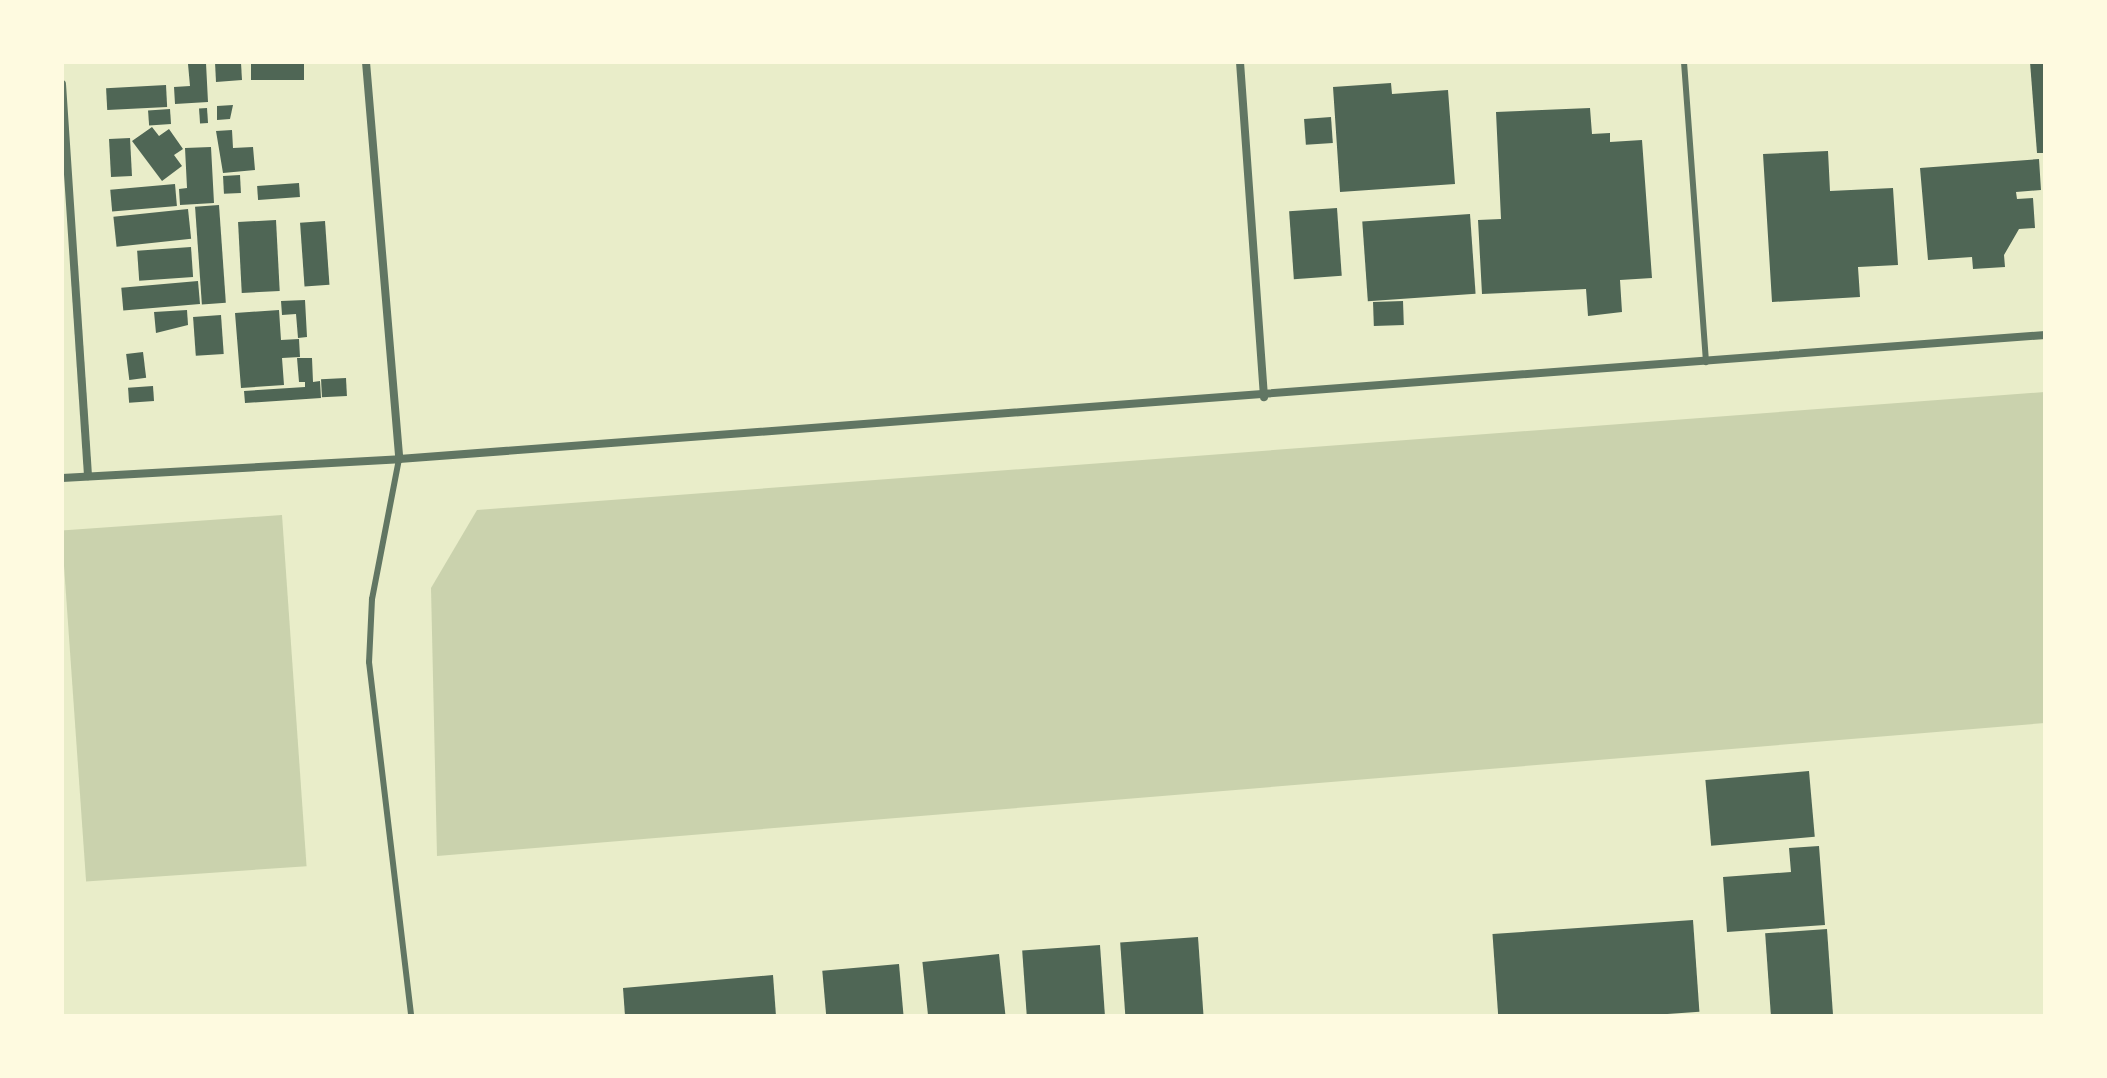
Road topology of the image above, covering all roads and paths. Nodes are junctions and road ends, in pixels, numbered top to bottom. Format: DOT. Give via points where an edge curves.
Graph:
graph roads {
  1 [pos="366,62"];
  2 [pos="1240,62"];
  3 [pos="1684,62"];
  4 [pos="62,84"];
  5 [pos="2045,335"];
  6 [pos="1706,363"];
  7 [pos="1264,397"];
  8 [pos="399,459"];
  9 [pos="88,476"];
  10 [pos="62,478"];
  11 [pos="411,1016"];
  1 -- 8 [label="street"];
  2 -- 7 [label="street"];
  3 -- 6 [label="lane"];
  4 -- 9 [label="street"];
  5 -- 6 [label="street"];
  6 -- 7 [label="street"];
  7 -- 8 [label="street"];
  8 -- 9 [label="street"];
  8 -- 11 [label="lane" via="372,599 369,662"];
  9 -- 10 [label="street"];
}
